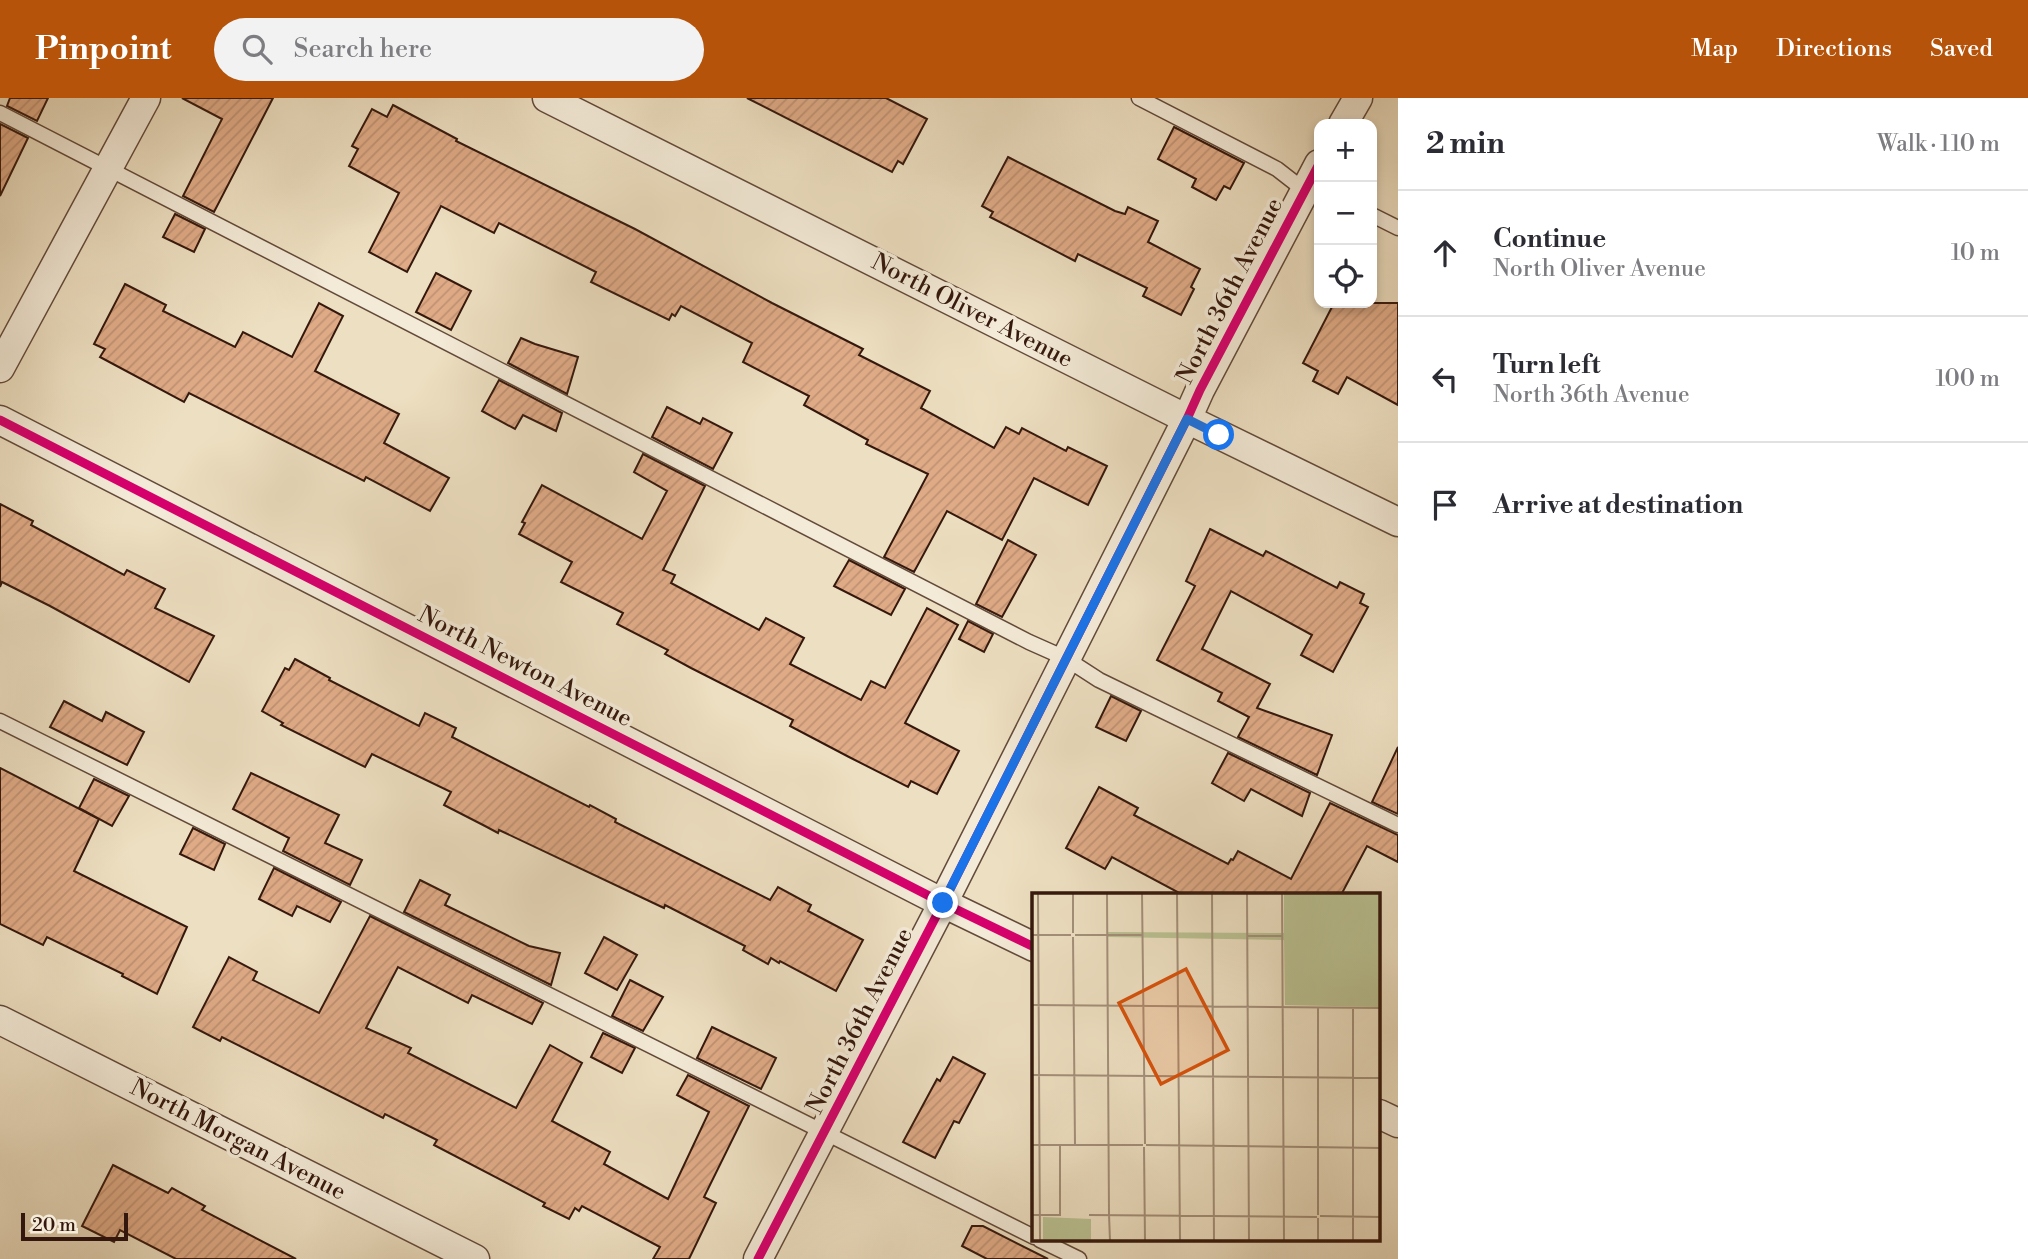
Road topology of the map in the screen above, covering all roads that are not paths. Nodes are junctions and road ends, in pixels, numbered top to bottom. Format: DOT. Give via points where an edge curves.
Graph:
graph roads {
  1 [pos="146,98"];
  2 [pos="547,98"];
  3 [pos="1139,98"];
  4 [pos="1358,98"];
  5 [pos="0,113"];
  6 [pos="1346,119"];
  7 [pos="110,168"];
  8 [pos="1312,193"];
  9 [pos="1377,218"];
  10 [pos="1398,228"];
  11 [pos="0,368"];
  12 [pos="1187,419"];
  13 [pos="0,420"];
  14 [pos="1398,522"];
  15 [pos="1065,658"];
  16 [pos="0,721"];
  17 [pos="1398,825"];
  18 [pos="943,903"];
  19 [pos="1032,946"];
  20 [pos="0,1020"];
  21 [pos="1380,1114"];
  22 [pos="1398,1123"];
  23 [pos="824,1133"];
  24 [pos="1032,1236"];
  25 [pos="1044,1242"];
  26 [pos="475,1259"];
  27 [pos="758,1259"];
  28 [pos="1079,1259"];
  1 -- 7 [label="street"];
  2 -- 12 [label="street, North Oliver Avenue"];
  3 -- 8 [label="lane" via="1277,169"];
  4 -- 6 [label="street"];
  5 -- 7 [label="lane"];
  7 -- 11 [label="street"];
  7 -- 15 [label="lane"];
  8 -- 12 [label="street, North 36th Avenue"];
  9 -- 10 [label="lane"];
  12 -- 14 [label="street, North Oliver Avenue"];
  12 -- 15 [label="street, North 36th Avenue"];
  13 -- 18 [label="street, North Newton Avenue"];
  15 -- 17 [label="lane" via="1099,680"];
  15 -- 18 [label="street, North 36th Avenue"];
  16 -- 23 [label="lane"];
  18 -- 19 [label="street, North Newton Avenue"];
  18 -- 23 [label="street, North 36th Avenue"];
  20 -- 26 [label="street, North Morgan Avenue"];
  21 -- 22 [label="street"];
  23 -- 24 [label="lane"];
  23 -- 27 [label="street, North 36th Avenue"];
  25 -- 28 [label="lane"];
}
